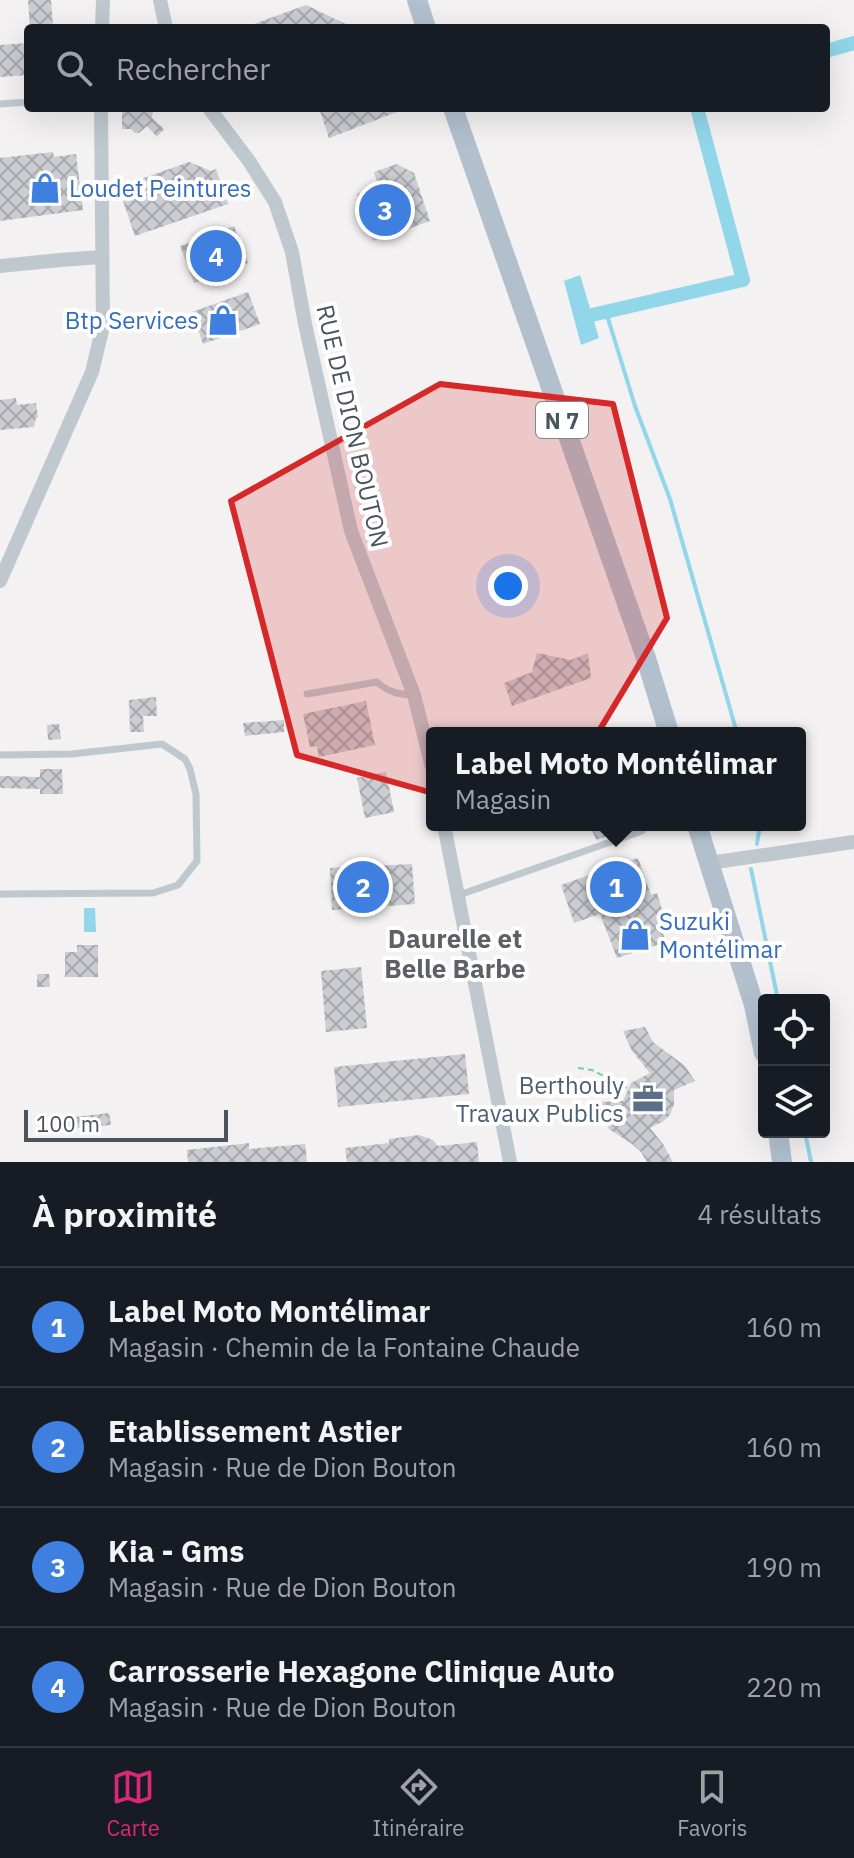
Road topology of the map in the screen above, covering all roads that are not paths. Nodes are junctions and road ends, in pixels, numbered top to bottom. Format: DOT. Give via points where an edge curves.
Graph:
graph roads {
  1 [pos="103,0"];
  2 [pos="160,0"];
  3 [pos="417,0"];
  4 [pos="102,24"];
  5 [pos="165,24"];
  6 [pos="425,24"];
  7 [pos="24,102"];
  8 [pos="0,104"];
  9 [pos="101,112"];
  10 [pos="212,112"];
  11 [pos="454,112"];
  12 [pos="102,257"];
  13 [pos="0,266"];
  14 [pos="1,576"];
  15 [pos="307,694"];
  16 [pos="414,695"];
  17 [pos="667,727"];
  18 [pos="426,743"];
  19 [pos="0,755"];
  20 [pos="445,831"];
  21 [pos="642,831"];
  22 [pos="699,831"];
  23 [pos="854,842"];
  24 [pos="709,863"];
  25 [pos="0,894"];
  26 [pos="459,895"];
  27 [pos="758,1024"];
  28 [pos="779,1138"];
  29 [pos="510,1162"];
  30 [pos="782,1162"];
  1 -- 4 [label="street"];
  2 -- 5 [label="street"];
  3 -- 6 [label="main road"];
  7 -- 8 [label="lane"];
  9 -- 12 [label="street"];
  10 -- 16 [label="street, RUE DE DION BOUTON" via="275,202 292,252 351,531"];
  11 -- 17 [label="main road, N 7"];
  12 -- 13 [label="street"];
  12 -- 14 [label="street" via="103,326 92,372"];
  15 -- 16 [label="lane" via="377,682 385,690"];
  16 -- 18 [label="street, RUE DE DION BOUTON"];
  19 -- 25 [label="lane" via="162,744 185,759 190,769 196,794 197,861 178,885 153,893"];
  20 -- 26 [label="street"];
  21 -- 26 [label="lane"];
  22 -- 24 [label="main road"];
  23 -- 24 [label="street"];
  24 -- 27 [label="main road"];
  26 -- 29 [label="street"];
  28 -- 30 [label="main road"];
}
